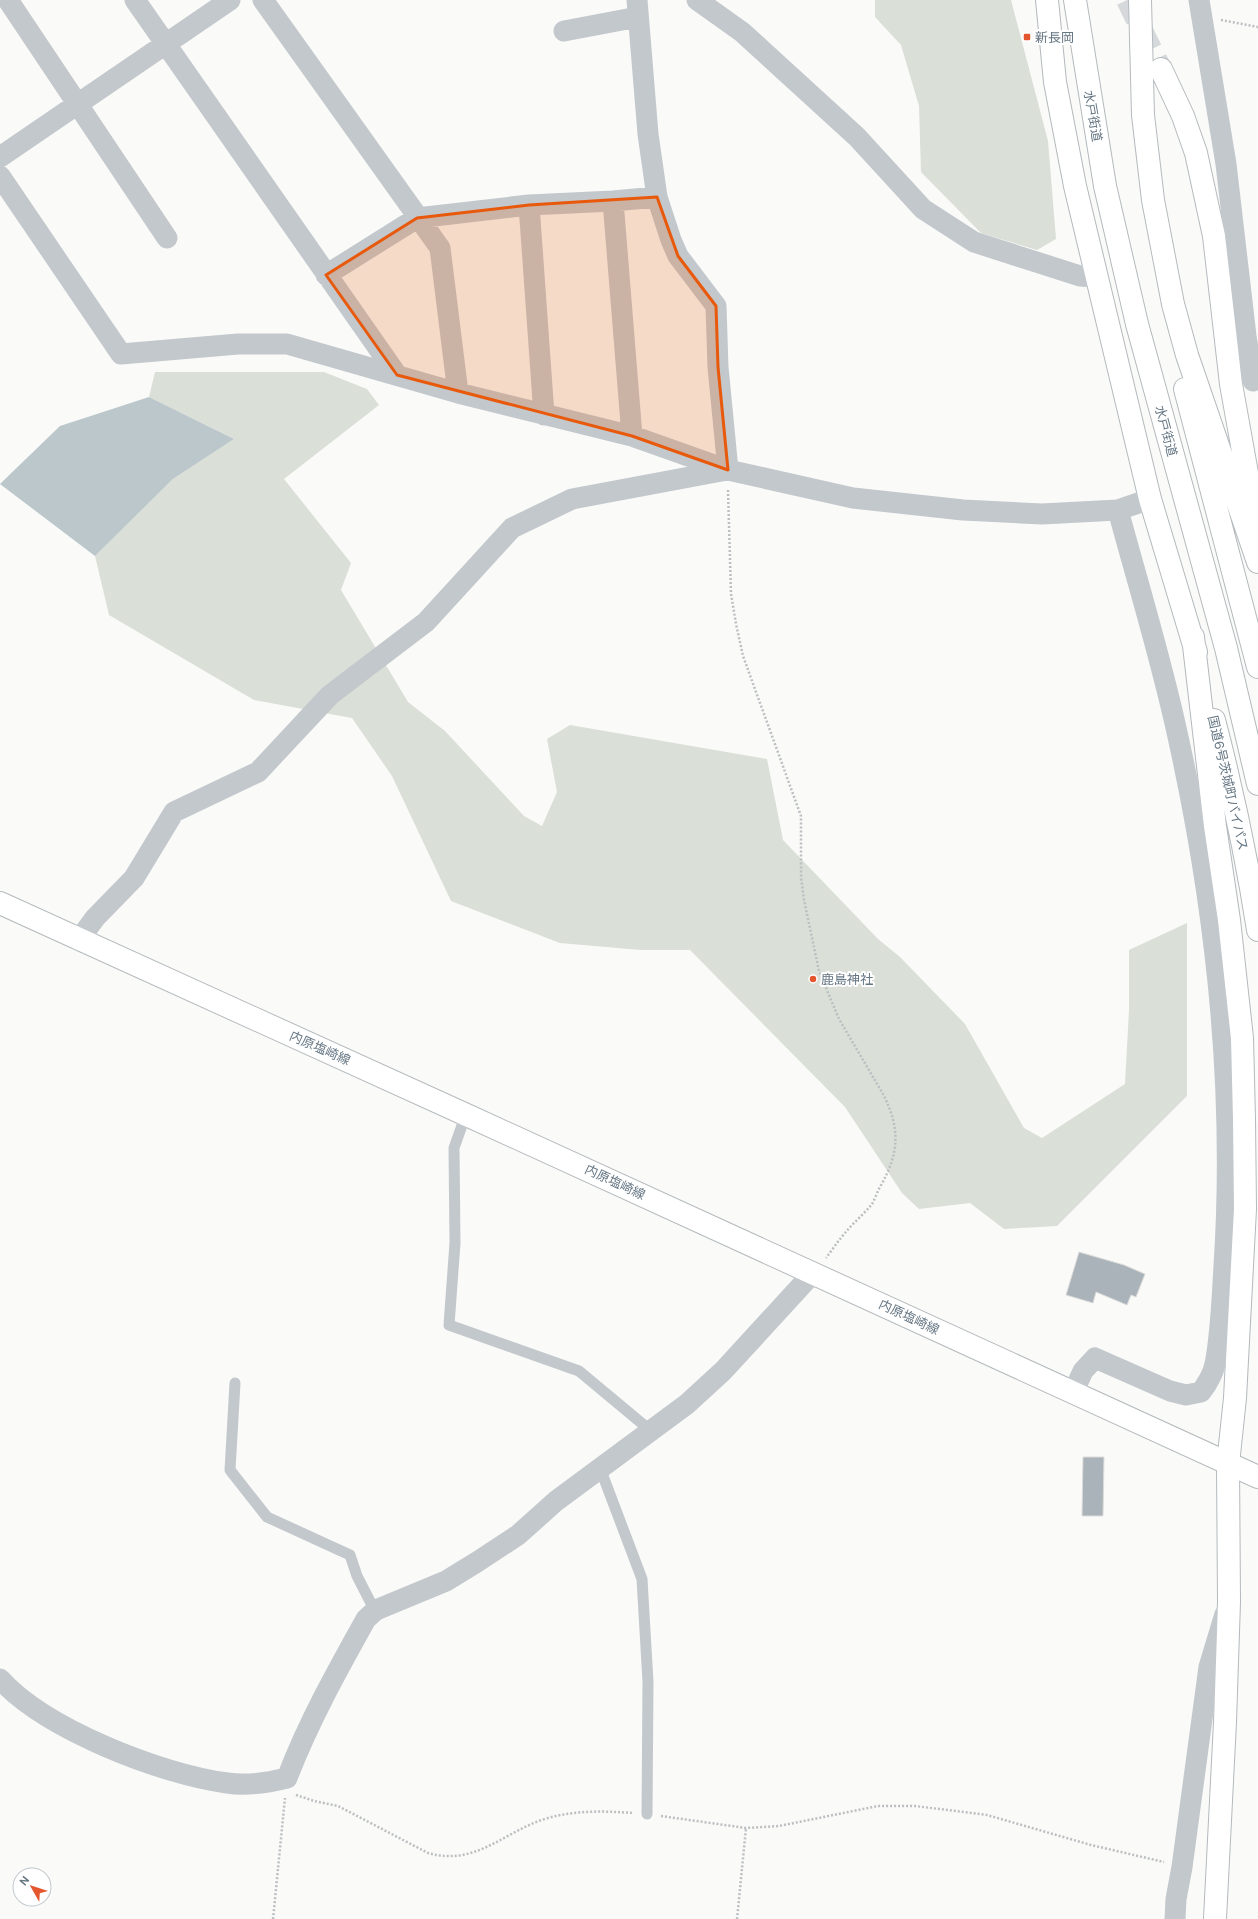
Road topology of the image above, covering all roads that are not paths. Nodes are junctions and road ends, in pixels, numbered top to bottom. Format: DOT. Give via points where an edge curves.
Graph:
graph roads {
  1 [pos="8,0"];
  2 [pos="135,0"];
  3 [pos="230,0"];
  4 [pos="263,0"];
  5 [pos="697,0"];
  6 [pos="1037,0"];
  7 [pos="1047,0"];
  8 [pos="1075,0"];
  9 [pos="1140,0"];
  10 [pos="638,8"];
  11 [pos="1201,10"];
  12 [pos="564,31"];
  13 [pos="165,44"];
  14 [pos="1161,69"];
  15 [pos="1055,82"];
  16 [pos="77,103"];
  17 [pos="0,157"];
  18 [pos="0,176"];
  19 [pos="657,197"];
  20 [pos="613,201"];
  21 [pos="529,205"];
  22 [pos="417,218"];
  23 [pos="167,238"];
  24 [pos="326,275"];
  25 [pos="1096,277"];
  26 [pos="1177,322"];
  27 [pos="397,375"];
  28 [pos="1256,381"];
  29 [pos="1231,384"];
  30 [pos="458,393"];
  31 [pos="544,415"];
  32 [pos="632,436"];
  33 [pos="728,470"];
  34 [pos="1150,499"];
  35 [pos="1118,510"];
  36 [pos="1258,536"];
  37 [pos="1258,562"];
  38 [pos="1193,637"];
  39 [pos="1258,668"];
  40 [pos="1258,784"];
  41 [pos="0,903"];
  42 [pos="1258,930"];
  43 [pos="79,940"];
  44 [pos="466,1114"];
  45 [pos="812,1273"];
  46 [pos="235,1383"];
  47 [pos="1073,1393"];
  48 [pos="651,1431"];
  49 [pos="1228,1464"];
  50 [pos="600,1468"];
  51 [pos="1258,1477"];
  52 [pos="1228,1602"];
  53 [pos="375,1611"];
  54 [pos="0,1679"];
  55 [pos="647,1814"];
  56 [pos="1175,1919"];
  57 [pos="1215,1919"];
  1 -- 16 [label="street"];
  2 -- 13 [label="street"];
  3 -- 13 [label="street"];
  4 -- 22 [label="street"];
  5 -- 25 [label="street" via="742,32 857,137 924,209 974,242 1080,276"];
  6 -- 15 [label="main road"];
  7 -- 15 [label="main road"];
  8 -- 40 [label="main road, 水戸街道" via="1105,186 1137,324 1226,648"];
  9 -- 26 [label="main road" via="1143,115 1153,200"];
  10 -- 12 [label="street"];
  10 -- 19 [label="street" via="648,134"];
  11 -- 28 [label="street" via="1226,164 1246,336"];
  13 -- 16 [label="street"];
  13 -- 24 [label="street"];
  14 -- 29 [label="main road" via="1178,102 1196,153 1214,236"];
  15 -- 25 [label="main road"];
  16 -- 17 [label="street"];
  16 -- 23 [label="street"];
  18 -- 27 [label="street" via="121,354 238,344 286,344"];
  19 -- 20 [label="street"];
  19 -- 33 [label="street" via="678,256 716,306 718,367"];
  20 -- 21 [label="street"];
  20 -- 32 [label="street"];
  21 -- 22 [label="street"];
  21 -- 31 [label="street"];
  22 -- 24 [label="street"];
  22 -- 30 [label="street" via="440,248"];
  24 -- 27 [label="street"];
  25 -- 34 [label="main road"];
  26 -- 37 [label="main road"];
  26 -- 39 [label="main road" via="1182,379"];
  27 -- 30 [label="street"];
  28 -- 29 [label="street"];
  29 -- 36 [label="main road"];
  30 -- 31 [label="street"];
  31 -- 32 [label="street"];
  32 -- 33 [label="street"];
  33 -- 35 [label="street" via="853,498 956,509 1042,514"];
  33 -- 43 [label="street" via="572,499 512,528 426,622 330,695 258,772 174,812 134,878 95,918"];
  34 -- 35 [label="street"];
  34 -- 38 [label="main road"];
  35 -- 47 [label="street" via="1174,719 1206,886 1224,1060 1228,1150 1227,1225 1215,1365 1201,1392 1186,1395 1170,1391 1095,1358 1083,1371"];
  38 -- 42 [label="main road, 国道6号茨城町バイパス" via="1227,772"];
  38 -- 49 [label="main road" via="1242,1038 1245,1209 1235,1398"];
  41 -- 43 [label="main road, 内原塩崎線"];
  43 -- 44 [label="main road, 内原塩崎線"];
  44 -- 45 [label="main road, 内原塩崎線"];
  44 -- 48 [label="lane" via="454,1148 455,1243 449,1325 579,1371"];
  45 -- 47 [label="main road, 内原塩崎線"];
  45 -- 48 [label="street" via="723,1371 687,1404"];
  46 -- 53 [label="lane" via="230,1470 267,1517 350,1555 357,1576"];
  47 -- 49 [label="main road, 内原塩崎線"];
  48 -- 50 [label="street"];
  49 -- 51 [label="main road"];
  49 -- 52 [label="main road"];
  50 -- 53 [label="street" via="556,1501 518,1535 478,1562 446,1580"];
  50 -- 55 [label="lane" via="642,1579 648,1682"];
  52 -- 56 [label="street" via="1209,1667"];
  52 -- 57 [label="main road" via="1225,1730"];
  53 -- 54 [label="street" via="366,1619 326,1691 297,1752 286,1785 228,1783 188,1775 146,1762 100,1744 36,1710"];
}
